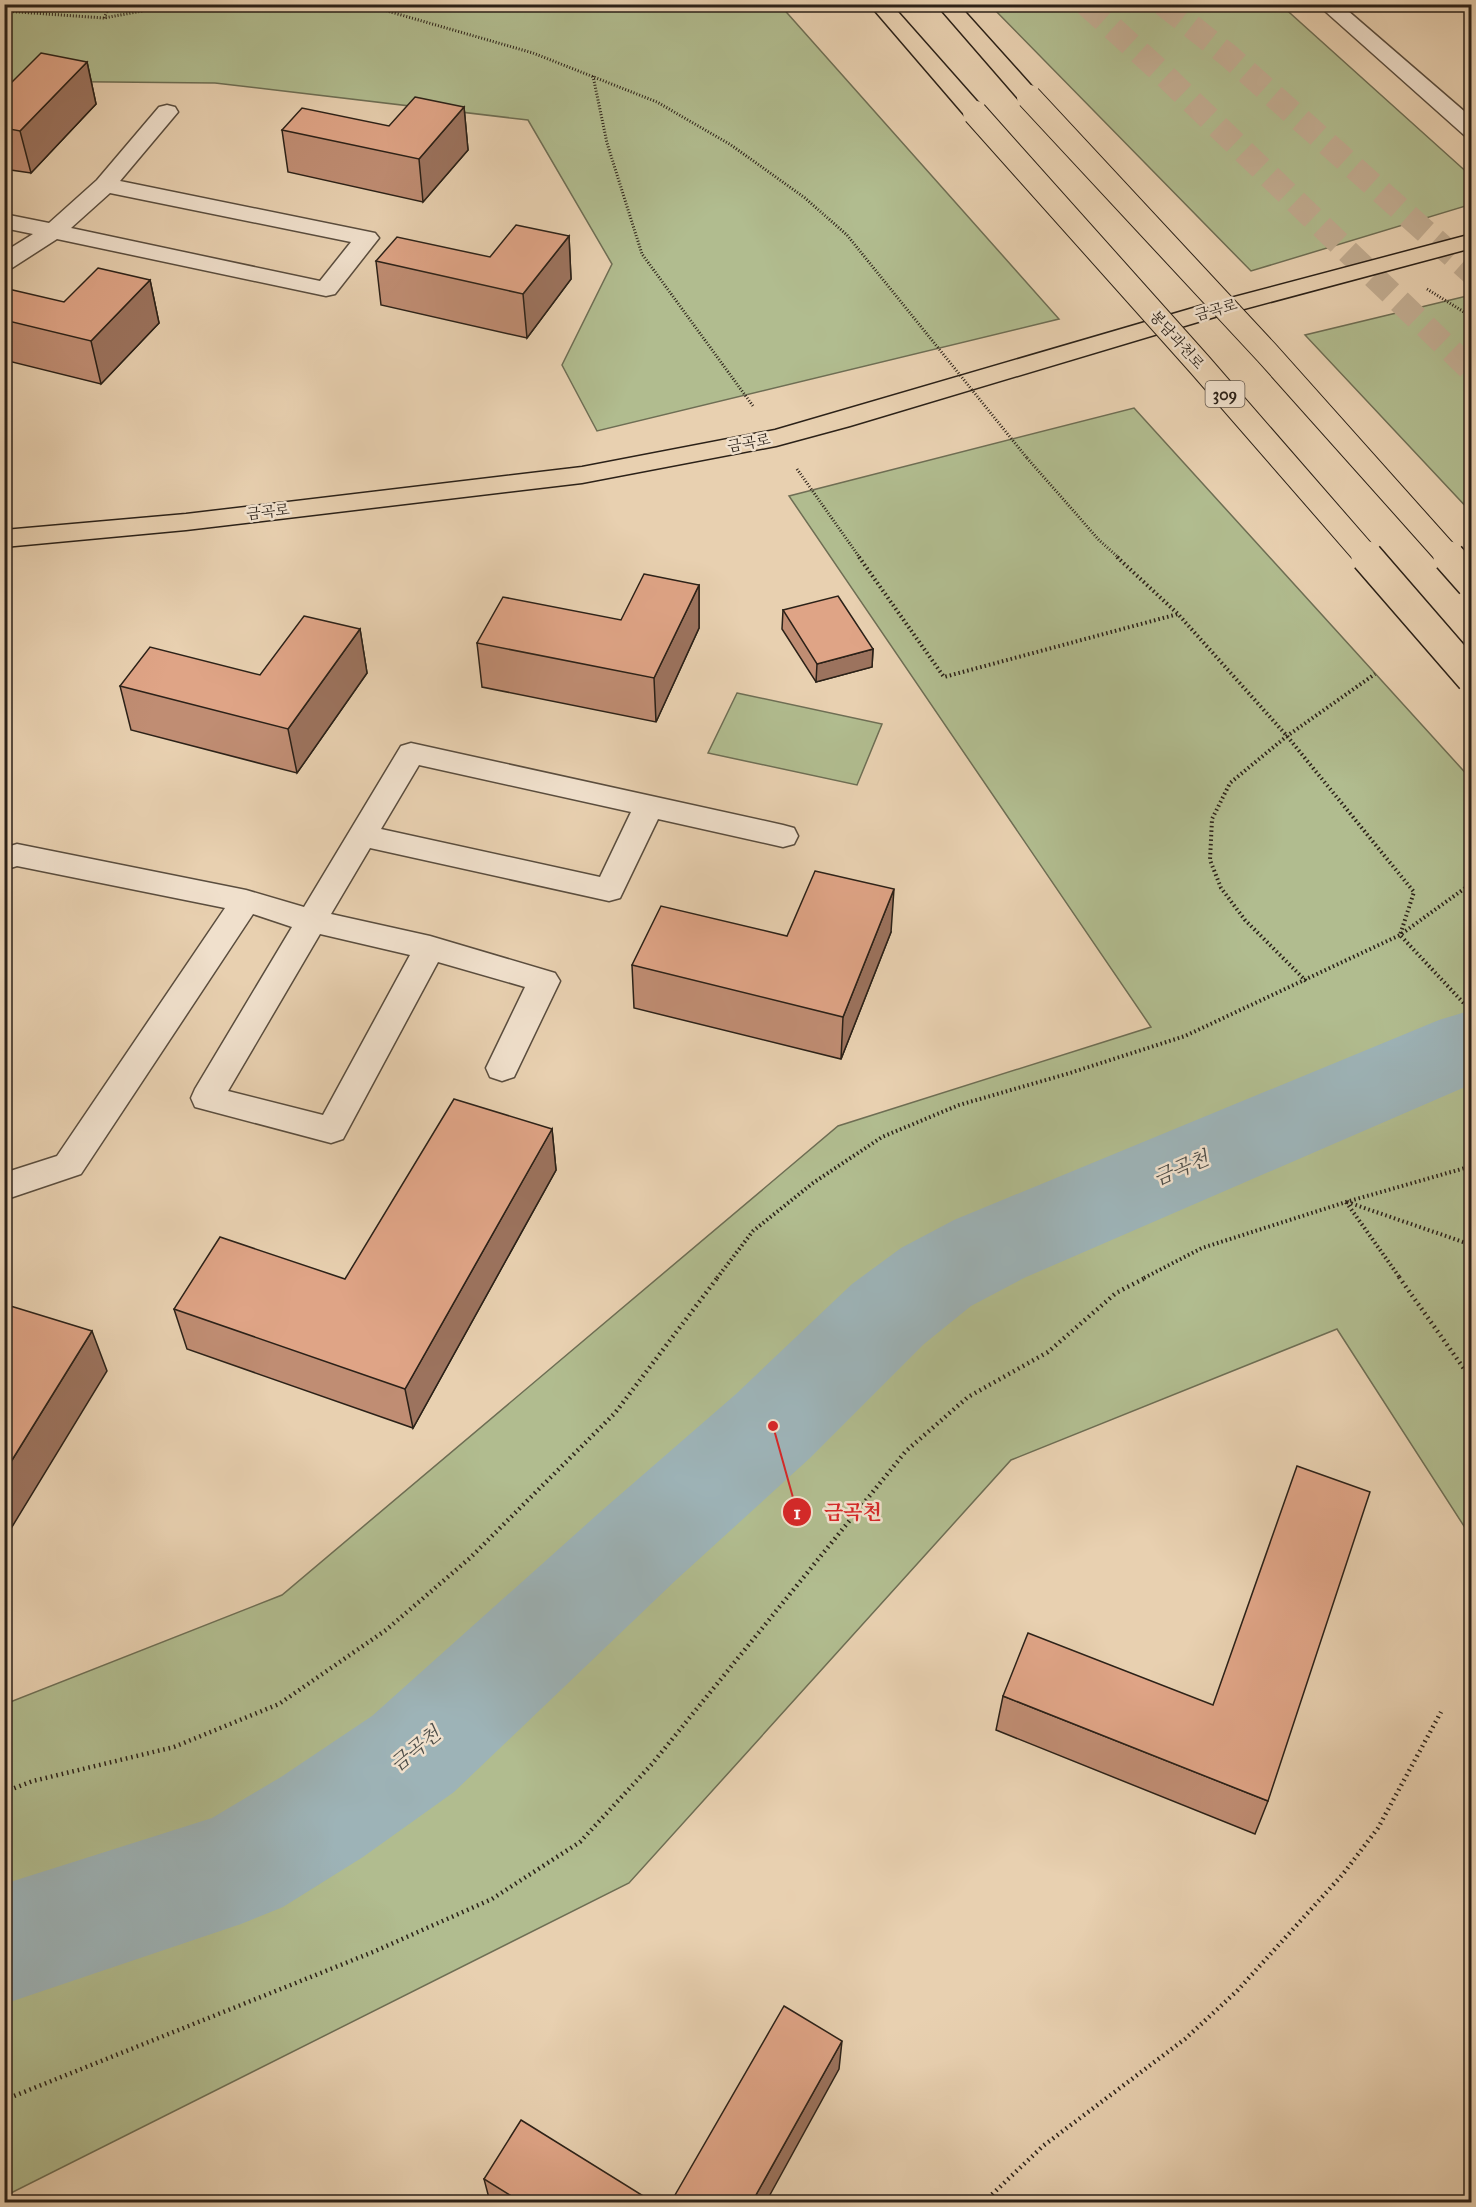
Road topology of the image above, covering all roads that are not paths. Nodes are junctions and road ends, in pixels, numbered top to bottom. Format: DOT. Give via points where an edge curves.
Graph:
graph roads {
  1 [pos="879,4"];
  2 [pos="946,4"];
  3 [pos="1327,4"];
  4 [pos="167,112"];
  5 [pos="1472,130"];
  6 [pos="105,185"];
  7 [pos="4,221"];
  8 [pos="54,231"];
  9 [pos="1472,241"];
  10 [pos="4,263"];
  11 [pos="4,539"];
  12 [pos="1472,583"];
  13 [pos="1472,678"];
  14 [pos="649,806"];
  15 [pos="362,835"];
  16 [pos="783,836"];
  17 [pos="4,859"];
  18 [pos="246,902"];
  19 [pos="311,921"];
  20 [pos="430,948"];
  21 [pos="502,1068"];
  22 [pos="4,1187"];
  1 -- 13 [label="main road, 봉담과천로 / 309, bridge"];
  2 -- 12 [label="main road, bridge"];
  3 -- 5 [label="street"];
  4 -- 6 [label="street"];
  6 -- 8 [label="street"];
  6 -- 8 [label="street" via="367,238 326,288"];
  7 -- 8 [label="street"];
  8 -- 10 [label="street"];
  9 -- 11 [label="main road, 금곡로" via="1209,311 776,438 582,475 186,522"];
  14 -- 15 [label="street" via="411,753"];
  14 -- 15 [label="street" via="609,890"];
  14 -- 16 [label="street"];
  15 -- 19 [label="street"];
  17 -- 18 [label="street" via="17,855"];
  18 -- 19 [label="street"];
  18 -- 22 [label="street" via="69,1165"];
  19 -- 20 [label="street"];
  19 -- 20 [label="street" via="207,1098 331,1130"];
  20 -- 21 [label="street" via="544,981"];
}
